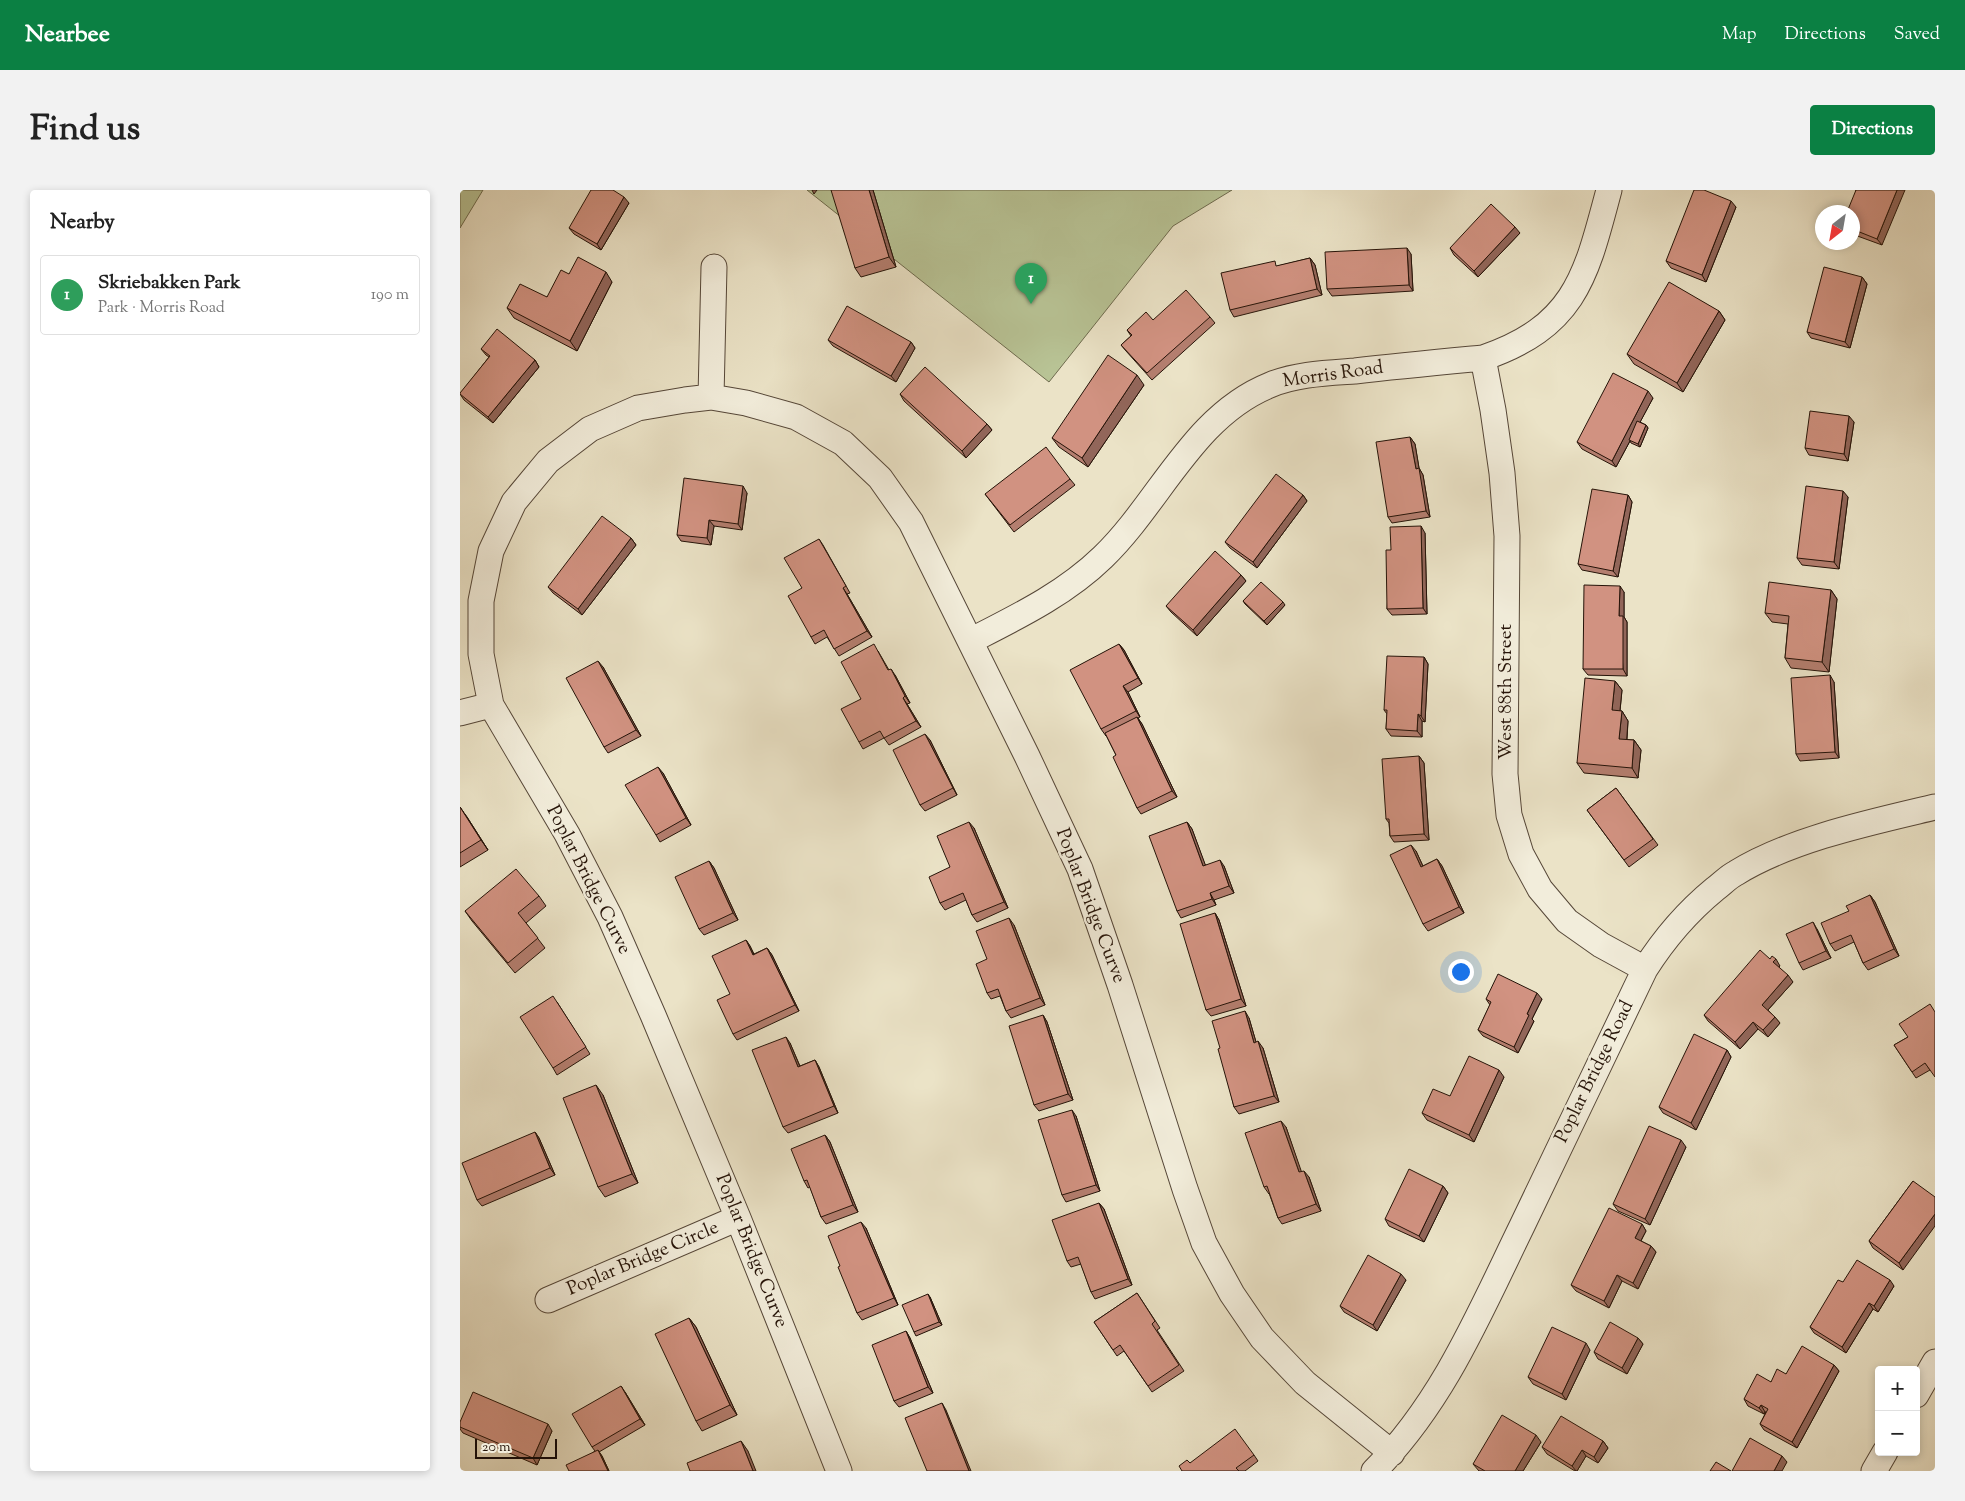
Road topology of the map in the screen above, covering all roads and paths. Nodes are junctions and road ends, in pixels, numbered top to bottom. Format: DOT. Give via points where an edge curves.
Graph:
graph roads {
  1 [pos="1609,190"];
  2 [pos="714,267"];
  3 [pos="1483,358"];
  4 [pos="711,397"];
  5 [pos="970,641"];
  6 [pos="491,705"];
  7 [pos="460,713"];
  8 [pos="1935,807"];
  9 [pos="1645,969"];
  10 [pos="738,1218"];
  11 [pos="548,1300"];
  12 [pos="1935,1362"];
  13 [pos="1920,1388"];
  14 [pos="1392,1453"];
  15 [pos="1883,1456"];
  16 [pos="839,1471"];
  17 [pos="1374,1471"];
  18 [pos="1874,1471"];
  1 -- 3 [label="street, Morris Road" via="1584,275 1567,304 1540,330 1510,348"];
  2 -- 4 [label="street"];
  3 -- 5 [label="street, Morris Road" via="1309,375 1271,384 1237,402 1207,428 1131,526 1074,583 1040,605"];
  3 -- 9 [label="street, West 88th Street" via="1502,472 1507,536 1505,774 1509,815 1521,854 1540,888 1567,921 1601,945"];
  4 -- 5 [label="street, Poplar Bridge Curve" via="796,417 843,443 880,478 911,522"];
  4 -- 6 [label="street, Poplar Bridge Curve" via="638,408 590,429 548,461 514,502 491,551 481,601 481,654"];
  5 -- 14 [label="street, Poplar Bridge Curve" via="1080,869 1204,1243 1232,1294 1262,1338 1305,1384"];
  6 -- 7 [label="street"];
  6 -- 10 [label="street, Poplar Bridge Curve" via="610,917"];
  8 -- 9 [label="street, Poplar Bridge Road" via="1829,834 1780,851 1735,873 1695,906 1661,944"];
  9 -- 14 [label="street, Poplar Bridge Road" via="1471,1332 1436,1394"];
  10 -- 11 [label="street, Poplar Bridge Circle"];
  10 -- 16 [label="street, Poplar Bridge Curve"];
  12 -- 13 [label="street"];
  14 -- 17 [label="street, Poplar Bridge Road"];
  15 -- 18 [label="street"];
}
